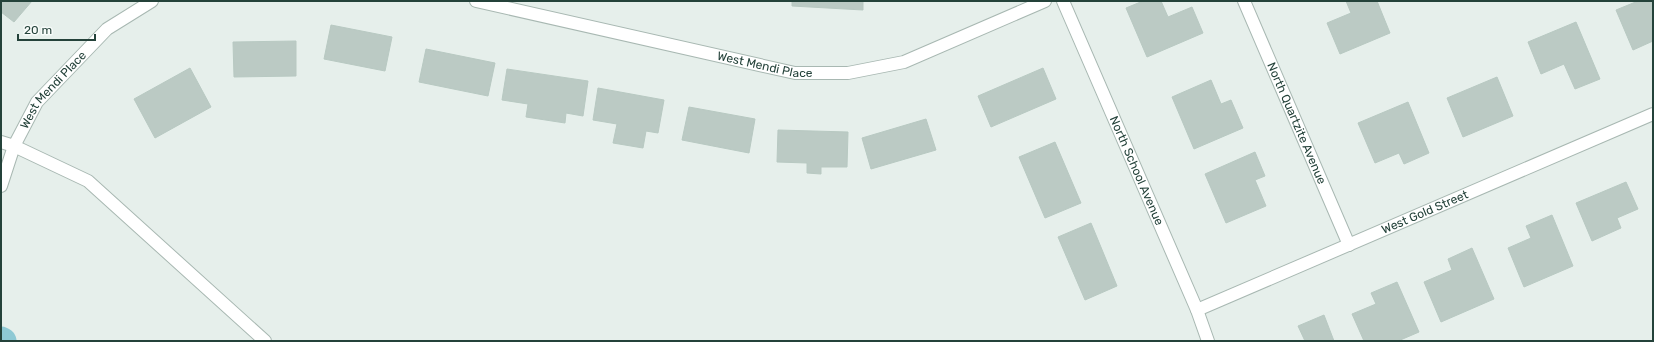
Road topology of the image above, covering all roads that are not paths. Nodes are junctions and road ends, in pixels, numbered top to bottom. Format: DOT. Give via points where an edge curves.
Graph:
graph roads {
  1 [pos="152,1"];
  2 [pos="476,1"];
  3 [pos="1045,1"];
  4 [pos="1063,1"];
  5 [pos="1244,1"];
  6 [pos="1653,114"];
  7 [pos="1,142"];
  8 [pos="14,146"];
  9 [pos="1,186"];
  10 [pos="1349,245"];
  11 [pos="1196,310"];
  12 [pos="265,341"];
  13 [pos="1208,341"];
  1 -- 8 [label="street, West Mendi Place" via="107,29 37,102"];
  2 -- 3 [label="street, West Mendi Place" via="795,72 848,73 904,62"];
  4 -- 11 [label="street, North School Avenue"];
  5 -- 10 [label="street, North Quartzite Avenue"];
  6 -- 10 [label="street, West Gold Street"];
  7 -- 8 [label="street"];
  8 -- 9 [label="street, West Mendi Place"];
  8 -- 12 [label="street" via="88,180"];
  10 -- 11 [label="street, West Gold Street"];
  11 -- 13 [label="street, North School Avenue"];
}
